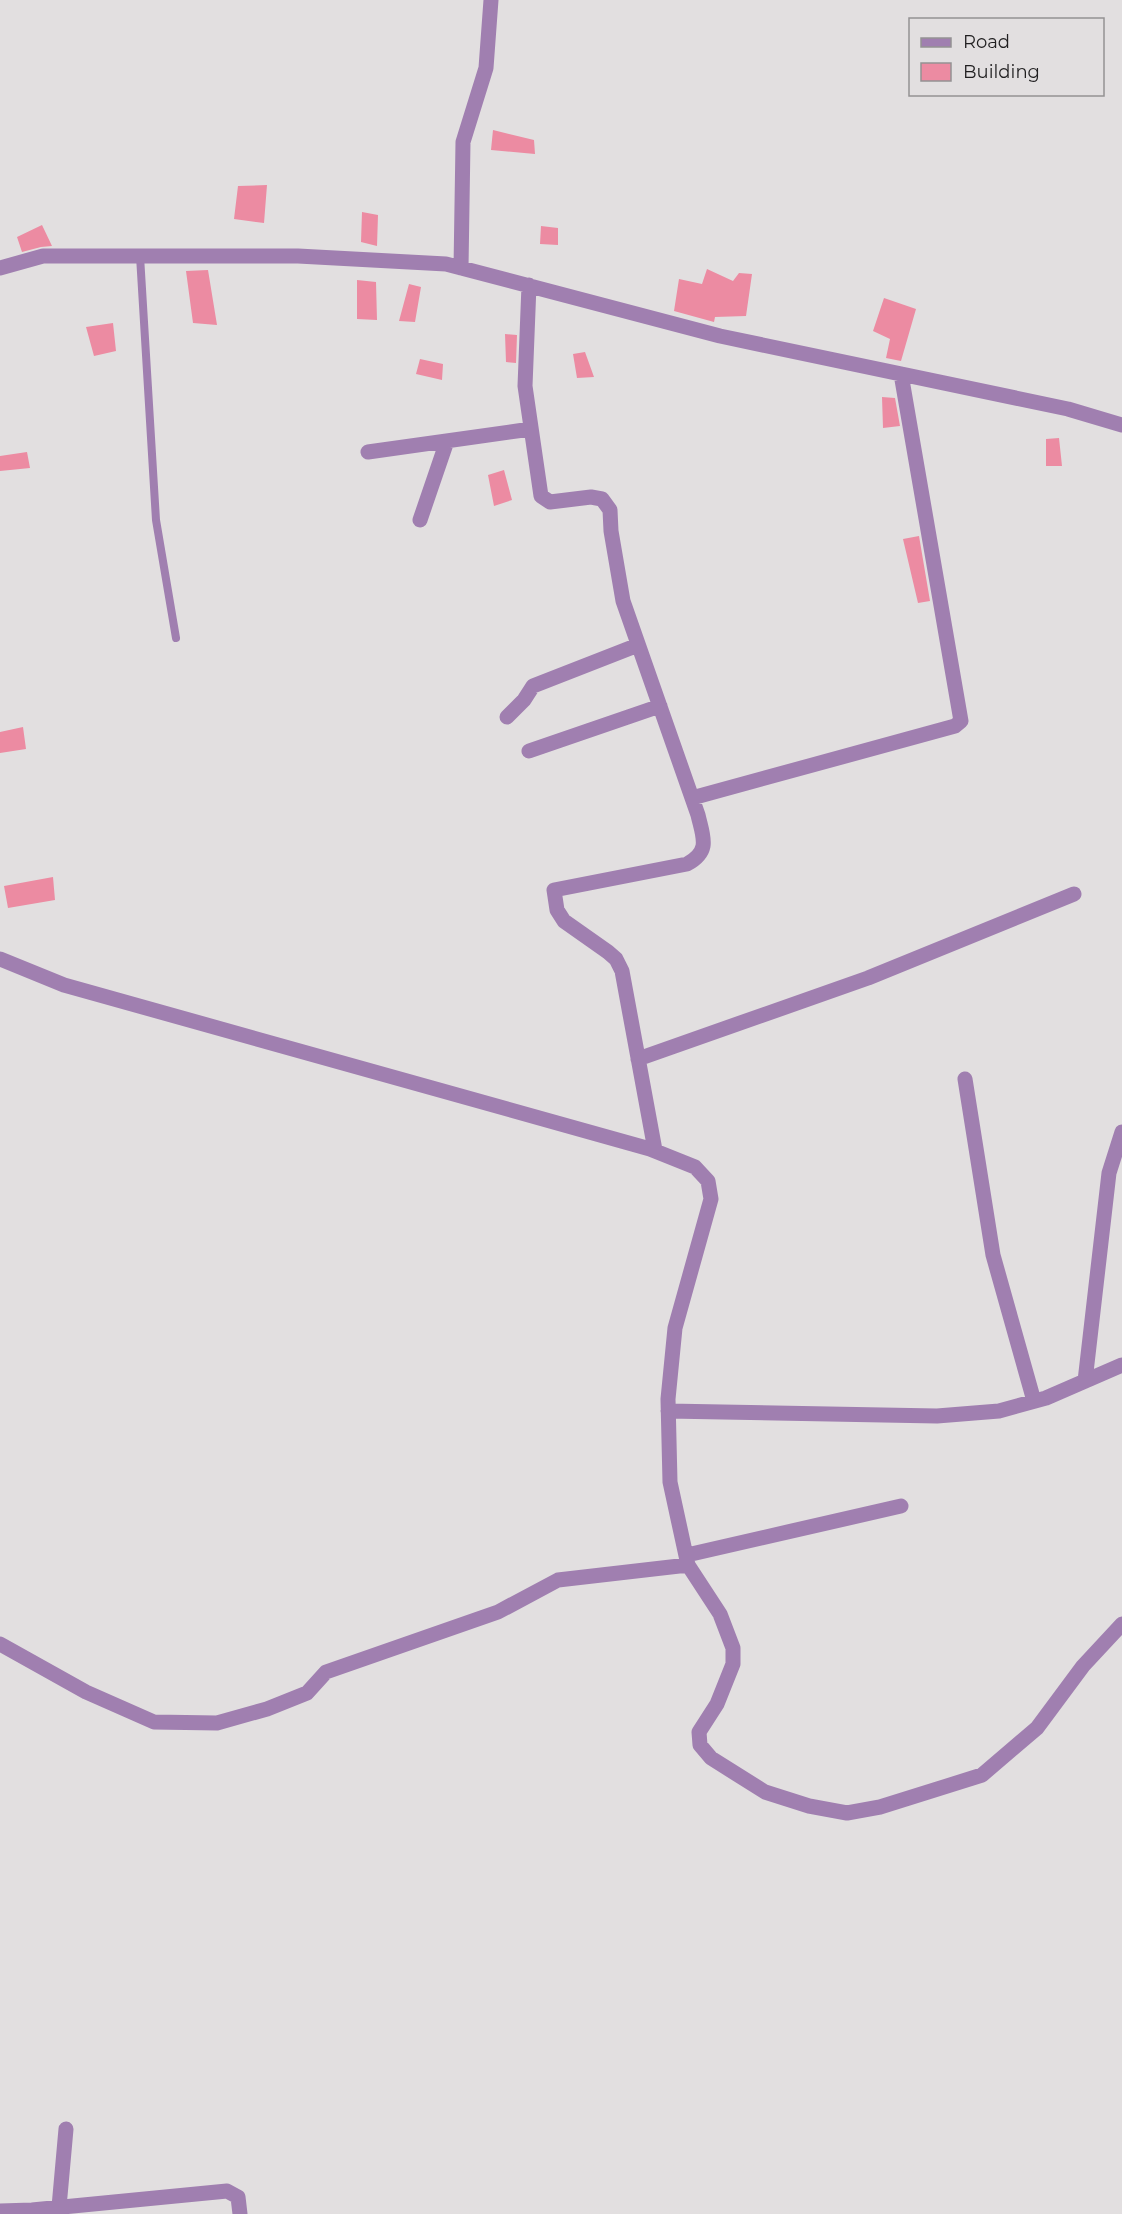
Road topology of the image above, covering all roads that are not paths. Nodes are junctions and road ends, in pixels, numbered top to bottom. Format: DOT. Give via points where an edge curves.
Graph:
graph roads {
  1 [pos="491,0"];
  2 [pos="140,256"];
  3 [pos="0,268"];
  4 [pos="461,268"];
  5 [pos="528,285"];
  6 [pos="901,374"];
  7 [pos="1122,425"];
  8 [pos="531,429"];
  9 [pos="447,441"];
  10 [pos="368,452"];
  11 [pos="420,520"];
  12 [pos="176,638"];
  13 [pos="638,645"];
  14 [pos="660,706"];
  15 [pos="507,717"];
  16 [pos="529,751"];
  17 [pos="692,798"];
  18 [pos="1074,894"];
  19 [pos="0,959"];
  20 [pos="638,1059"];
  21 [pos="965,1079"];
  22 [pos="1122,1132"];
  23 [pos="655,1150"];
  24 [pos="1122,1365"];
  25 [pos="1085,1381"];
  26 [pos="1034,1401"];
  27 [pos="668,1411"];
  28 [pos="901,1506"];
  29 [pos="688,1560"];
  30 [pos="1122,1624"];
  31 [pos="0,1644"];
  32 [pos="66,2129"];
  33 [pos="59,2207"];
  34 [pos="0,2211"];
  35 [pos="33,2212"];
  36 [pos="240,2214"];
  1 -- 4 [label="street" via="486,68 463,142"];
  2 -- 3 [label="street" via="43,256"];
  2 -- 4 [label="street" via="298,256"];
  2 -- 12 [label="lane" via="156,520"];
  4 -- 5 [label="street"];
  5 -- 6 [label="street" via="720,336"];
  5 -- 8 [label="street" via="525,386"];
  6 -- 7 [label="street" via="1068,409"];
  6 -- 17 [label="street" via="961,721 955,726"];
  8 -- 9 [label="street"];
  8 -- 13 [label="street" via="541,496 550,502 603,499 610,510 623,601"];
  9 -- 10 [label="street"];
  9 -- 11 [label="street"];
  13 -- 14 [label="street"];
  13 -- 15 [label="street" via="533,686"];
  14 -- 16 [label="street"];
  14 -- 17 [label="street"];
  17 -- 20 [label="street" via="704,846 699,857 687,864 554,890 564,921 616,959 622,971"];
  18 -- 20 [label="street" via="868,978"];
  19 -- 23 [label="street" via="64,985"];
  20 -- 23 [label="street"];
  21 -- 26 [label="street" via="993,1255"];
  22 -- 25 [label="street" via="1109,1173"];
  23 -- 27 [label="street" via="695,1167 708,1181 711,1199 675,1328"];
  24 -- 25 [label="street"];
  25 -- 26 [label="street"];
  26 -- 27 [label="street" via="999,1411 937,1416"];
  27 -- 29 [label="street" via="670,1482"];
  28 -- 29 [label="street"];
  29 -- 30 [label="street" via="720,1614 733,1648 733,1664 717,1704 699,1732 700,1745 711,1758 765,1792 846,1813 880,1808 982,1775 1037,1728 1083,1666"];
  29 -- 31 [label="street" via="558,1580 498,1612 326,1672 306,1693 217,1722 154,1722 86,1692"];
  32 -- 33 [label="street"];
  33 -- 35 [label="street"];
  33 -- 36 [label="street" via="227,2191 238,2197"];
  34 -- 35 [label="street"];
}
